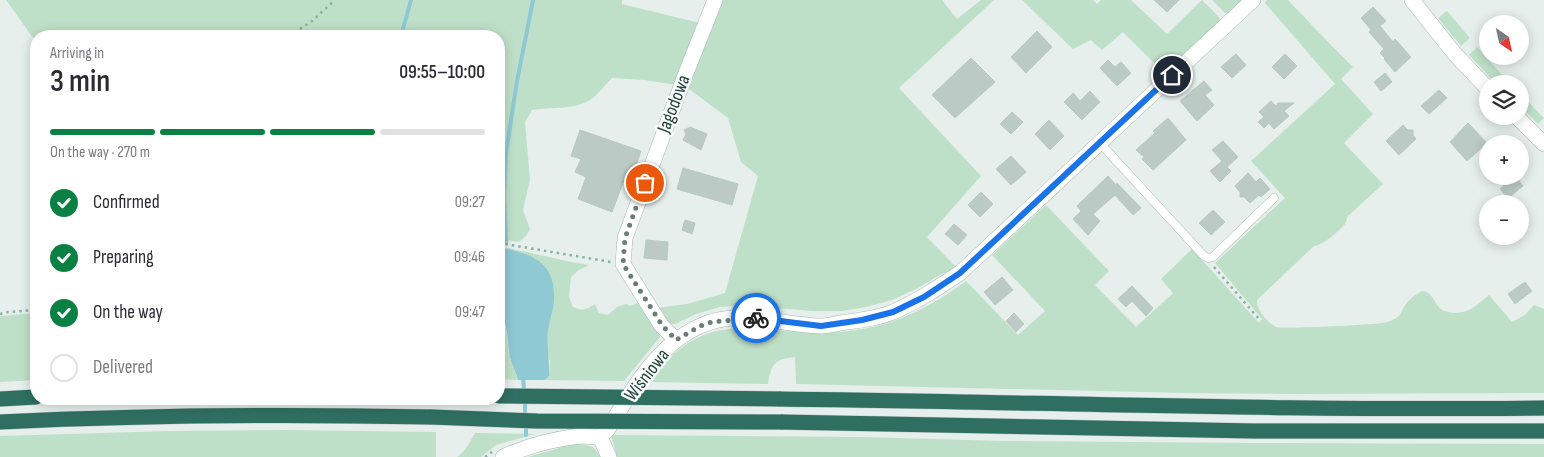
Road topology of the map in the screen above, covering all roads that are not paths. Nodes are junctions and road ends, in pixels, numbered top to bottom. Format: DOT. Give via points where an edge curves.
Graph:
graph roads {
  1 [pos="716,0"];
  2 [pos="1253,0"];
  3 [pos="1412,0"];
  4 [pos="1479,79"];
  5 [pos="1525,125"];
  6 [pos="1099,142"];
  7 [pos="1544,144"];
  8 [pos="1274,198"];
  9 [pos="676,340"];
  10 [pos="505,396"];
  11 [pos="30,397"];
  12 [pos="0,398"];
  13 [pos="1544,408"];
  14 [pos="0,422"];
  15 [pos="1544,431"];
  16 [pos="600,437"];
  17 [pos="503,457"];
  18 [pos="609,457"];
  1 -- 9 [label="street, Jagodowa" via="625,238 623,264 662,325"];
  2 -- 6 [label="street, Wiśniowa"];
  3 -- 4 [label="street"];
  5 -- 7 [label="street"];
  6 -- 8 [label="lane" via="1208,258 1213,257"];
  6 -- 9 [label="street, Wiśniowa" via="960,273 924,297 893,312 821,326 752,317 727,320 700,326"];
  9 -- 16 [label="street, Wiśniowa" via="654,361"];
  10 -- 13 [label="highway, bridge"];
  11 -- 12 [label="highway"];
  14 -- 15 [label="highway, bridge" via="120,417 347,416 1264,431"];
  16 -- 17 [label="street" via="560,440"];
  16 -- 18 [label="street"];
}
